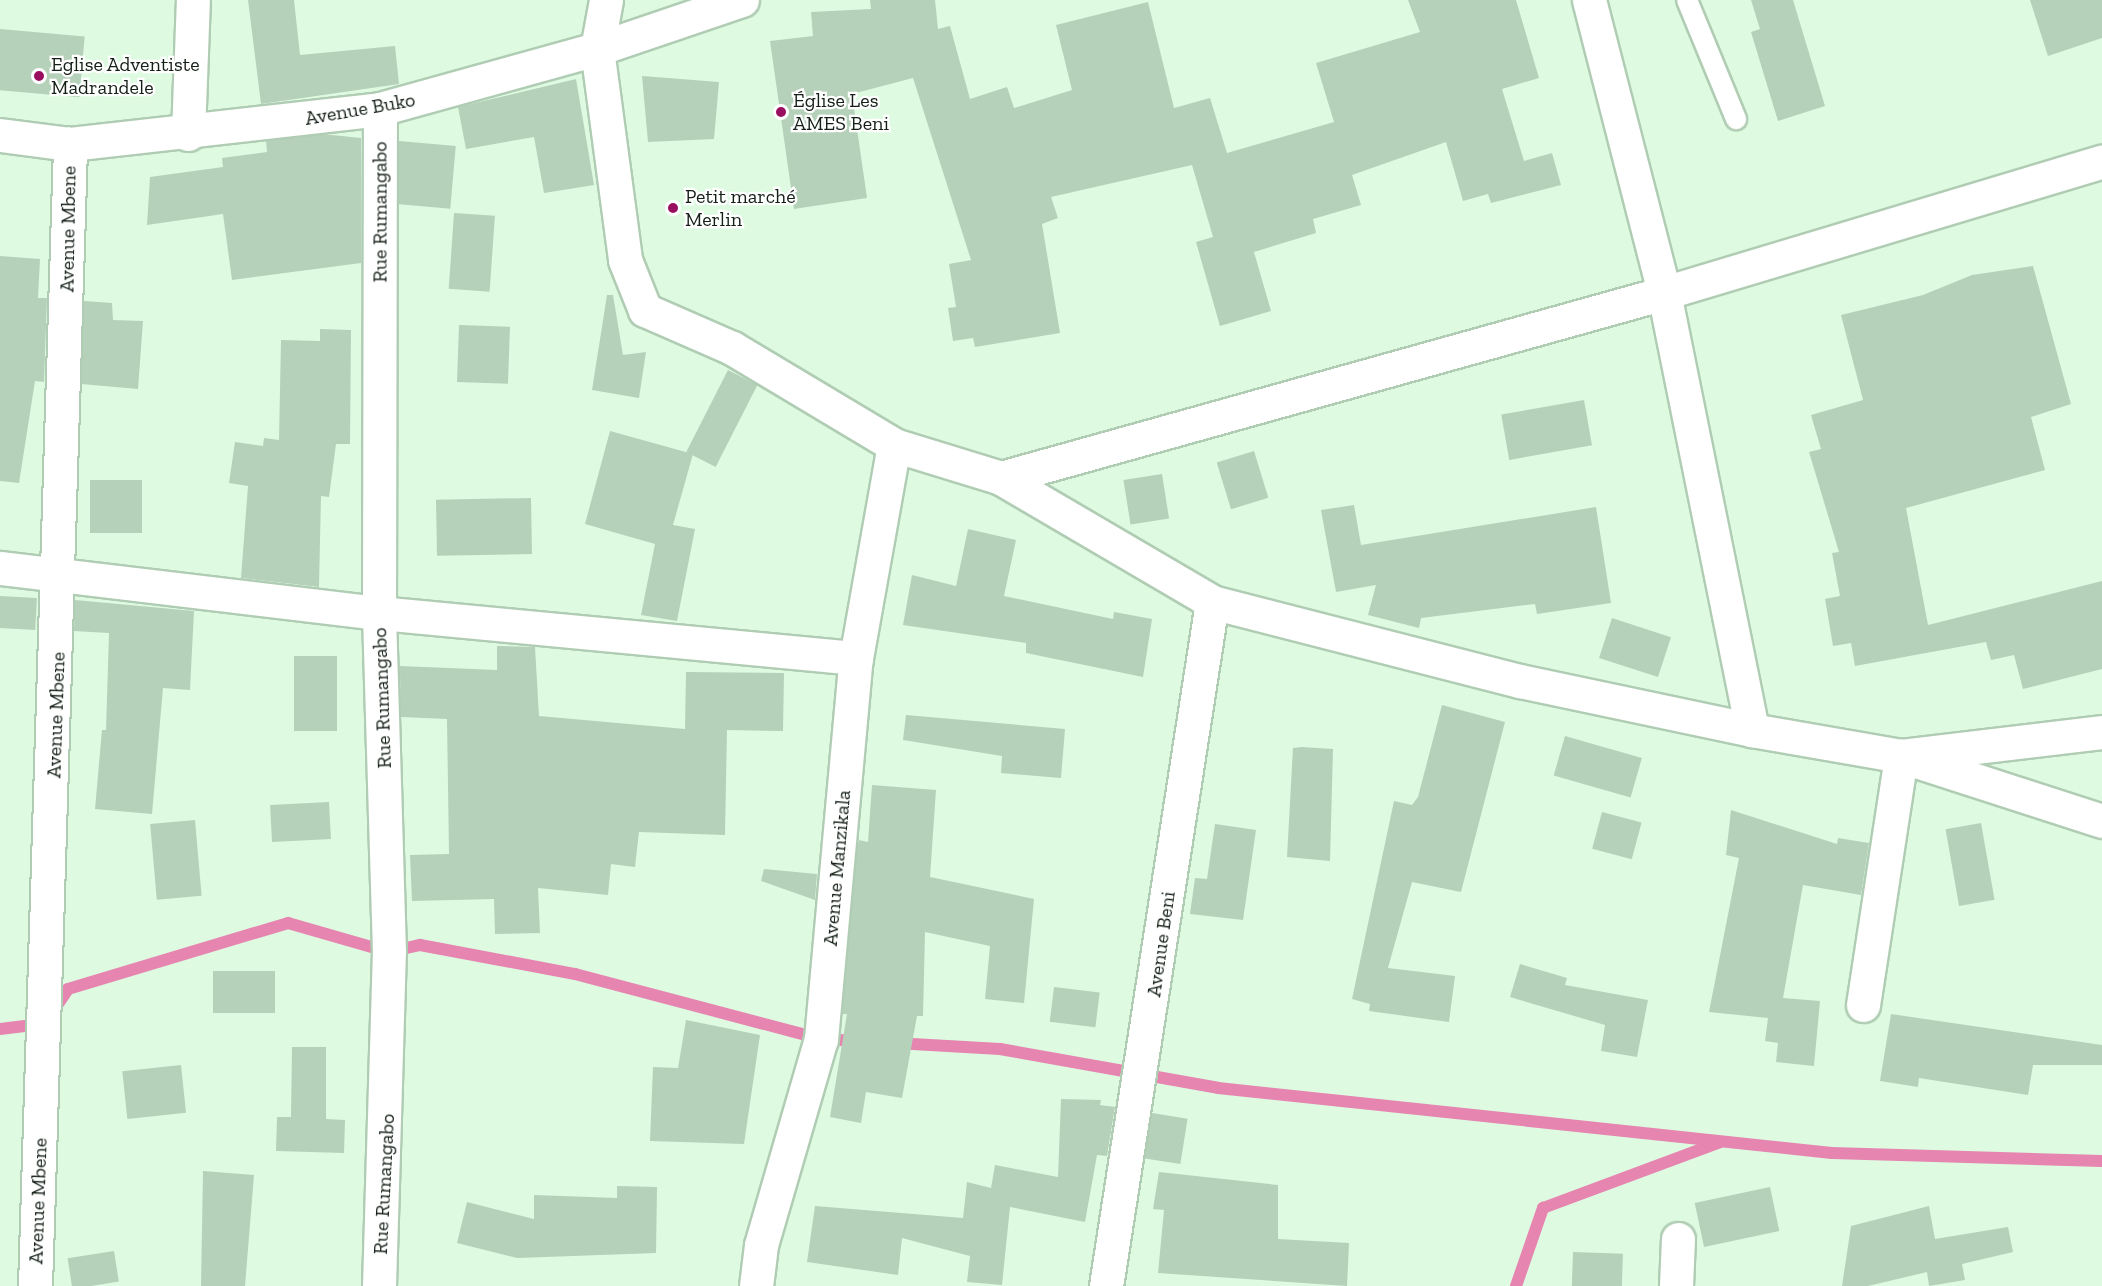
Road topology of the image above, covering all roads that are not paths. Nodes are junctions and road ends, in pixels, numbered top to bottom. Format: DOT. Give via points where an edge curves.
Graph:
graph roads {
  1 [pos="193,0"];
  2 [pos="606,0"];
  3 [pos="742,0"];
  4 [pos="1589,0"];
  5 [pos="1687,0"];
  6 [pos="597,49"];
  7 [pos="380,109"];
  8 [pos="1736,119"];
  9 [pos="188,134"];
  10 [pos="0,135"];
  11 [pos="70,144"];
  12 [pos="2102,162"];
  13 [pos="1664,293"];
  14 [pos="894,445"];
  15 [pos="1001,478"];
  16 [pos="0,568"];
  17 [pos="61,575"];
  18 [pos="1212,602"];
  19 [pos="379,613"];
  20 [pos="856,658"];
  21 [pos="1752,730"];
  22 [pos="2102,732"];
  23 [pos="1901,756"];
  24 [pos="2102,821"];
  25 [pos="1863,1005"];
  26 [pos="1678,1239"];
  27 [pos="35,1286"];
  28 [pos="379,1286"];
  29 [pos="756,1286"];
  30 [pos="1106,1286"];
  31 [pos="1676,1286"];
  1 -- 9 [label="street"];
  2 -- 6 [label="street"];
  3 -- 6 [label="street, Avenue Buko"];
  4 -- 13 [label="street"];
  5 -- 8 [label="lane"];
  6 -- 7 [label="street, Avenue Buko"];
  6 -- 14 [label="street" via="626,260 645,310 732,348"];
  7 -- 9 [label="street, Avenue Buko"];
  7 -- 19 [label="street, Rue Rumangabo"];
  9 -- 11 [label="street, Avenue Buko"];
  10 -- 11 [label="street, Avenue Buko"];
  11 -- 17 [label="street, Avenue Mbene"];
  12 -- 13 [label="street"];
  13 -- 15 [label="street"];
  13 -- 21 [label="street"];
  14 -- 15 [label="street"];
  14 -- 20 [label="street, Avenue Manzikala"];
  15 -- 18 [label="street"];
  16 -- 17 [label="street"];
  17 -- 19 [label="street"];
  17 -- 27 [label="street, Avenue Mbene"];
  18 -- 21 [label="street" via="1520,681"];
  18 -- 30 [label="street, Avenue Beni"];
  19 -- 20 [label="street"];
  19 -- 28 [label="street, Rue Rumangabo" via="389,952"];
  20 -- 29 [label="street, Avenue Manzikala" via="821,1039 760,1245"];
  21 -- 23 [label="street"];
  22 -- 23 [label="street"];
  23 -- 24 [label="street"];
  23 -- 25 [label="street"];
  26 -- 31 [label="street"];
}
